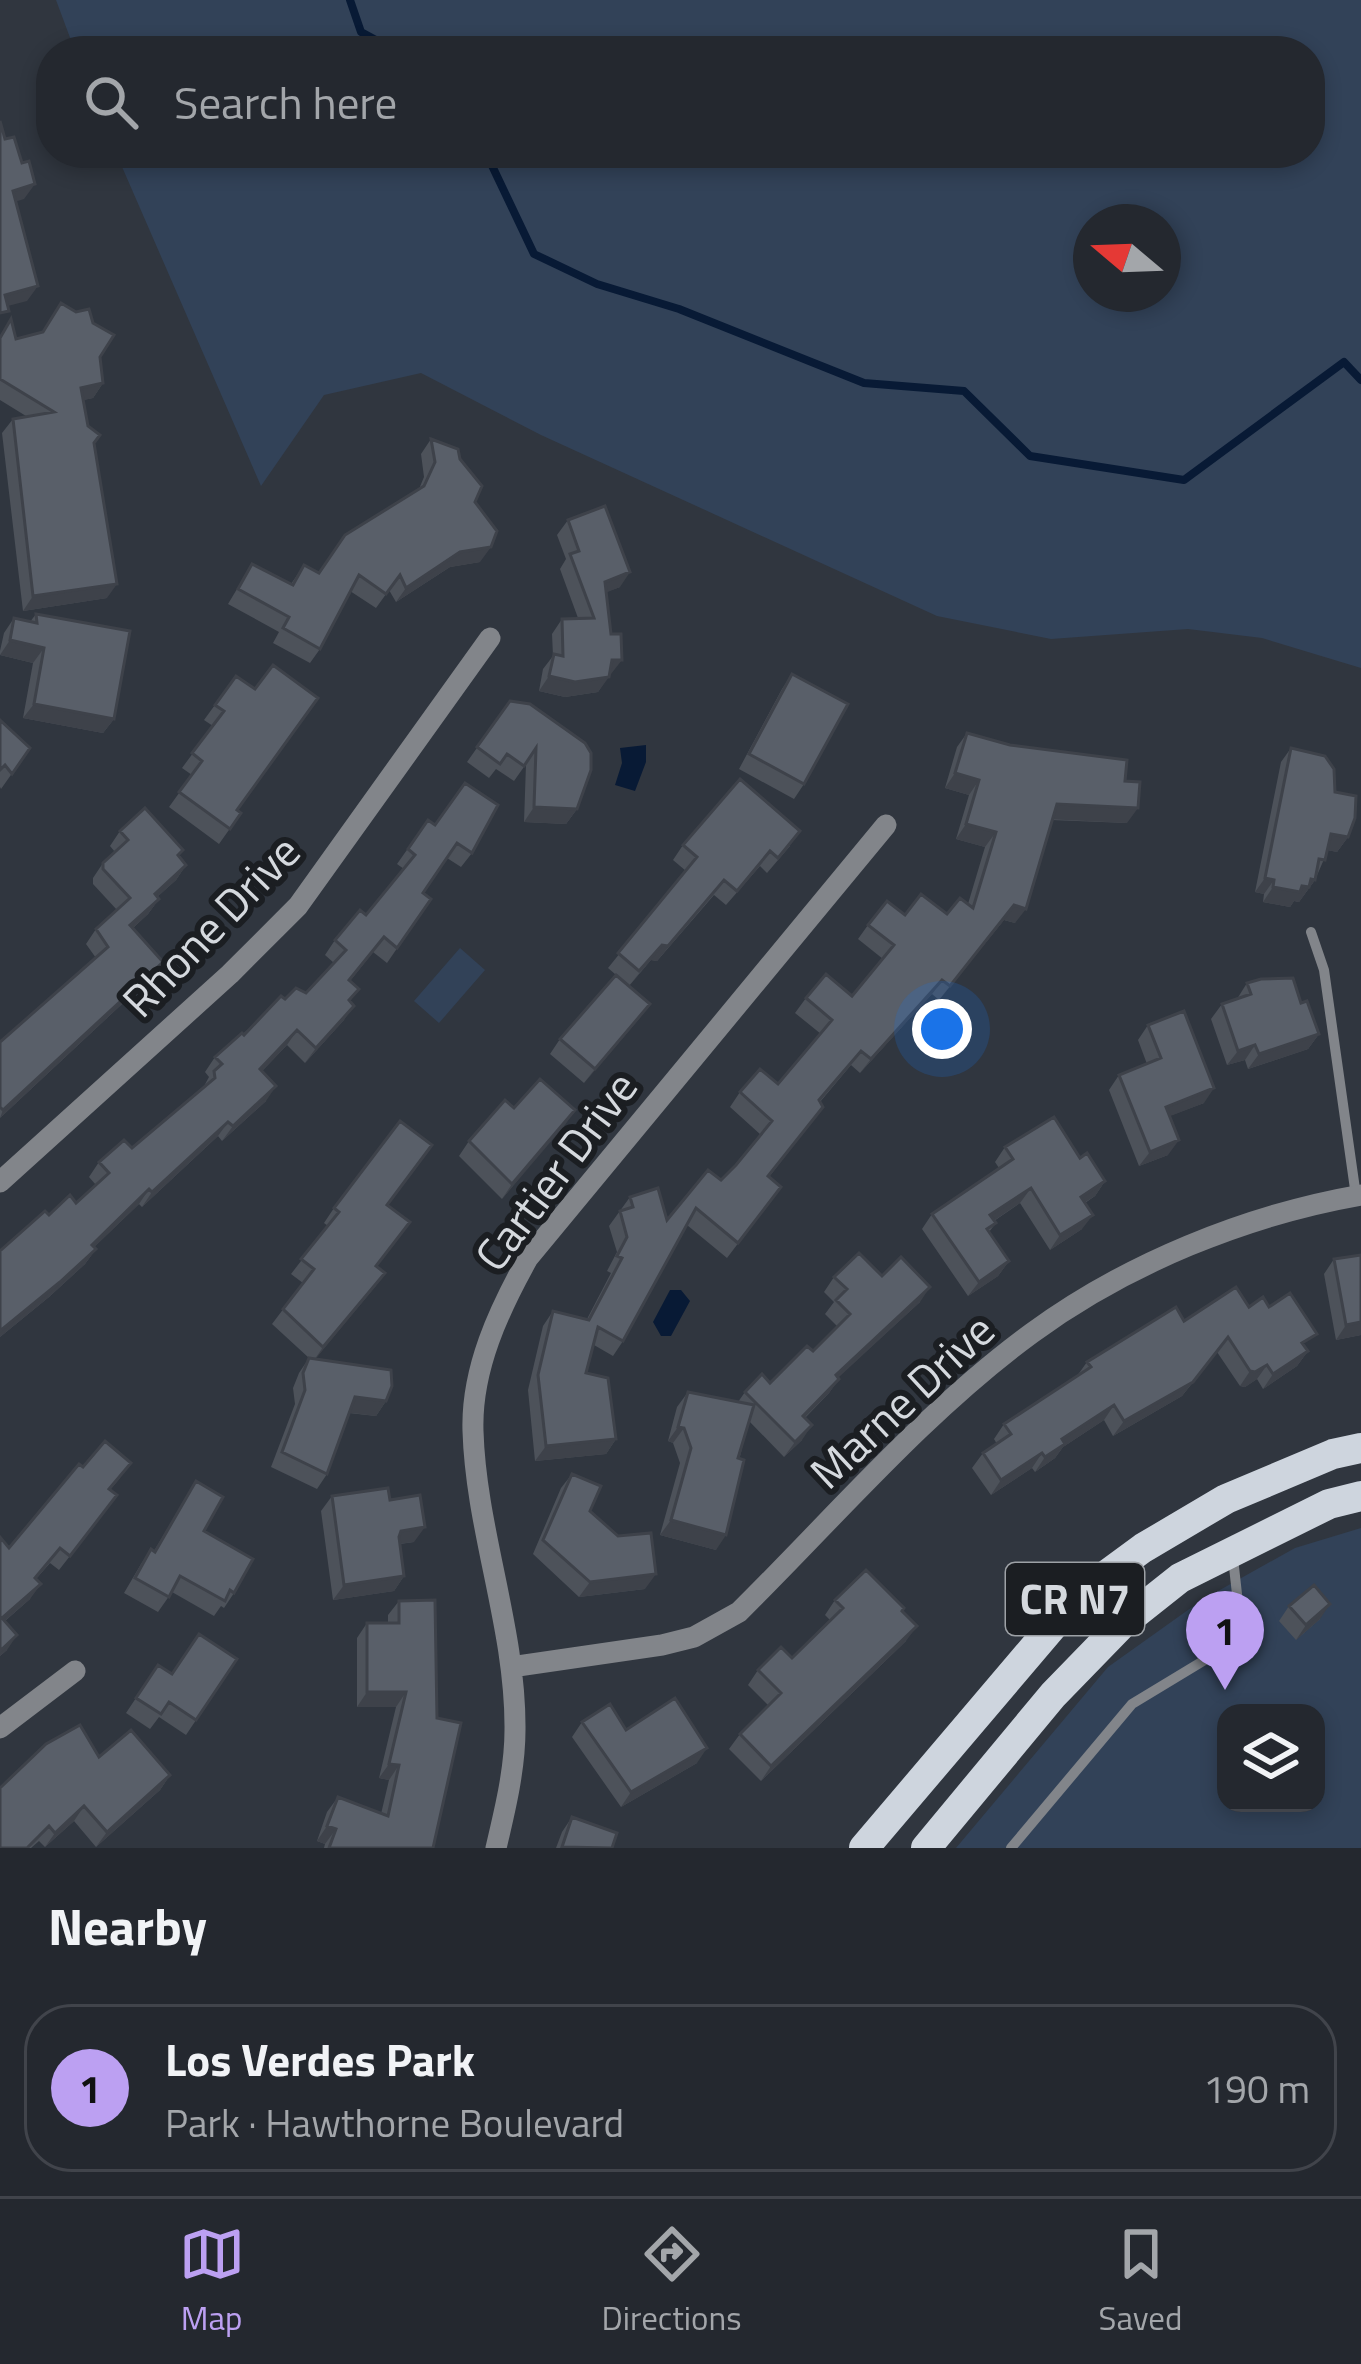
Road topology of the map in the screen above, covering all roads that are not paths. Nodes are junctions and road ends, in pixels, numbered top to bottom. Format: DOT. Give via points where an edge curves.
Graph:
graph roads {
  1 [pos="490,638"];
  2 [pos="886,825"];
  3 [pos="1311,932"];
  4 [pos="0,1182"];
  5 [pos="1359,1195"];
  6 [pos="1361,1448"];
  7 [pos="1361,1459"];
  8 [pos="1361,1496"];
  9 [pos="1233,1551"];
  10 [pos="512,1667"];
  11 [pos="75,1670"];
  12 [pos="0,1728"];
  13 [pos="496,1848"];
  14 [pos="864,1848"];
  15 [pos="926,1848"];
  16 [pos="1011,1848"];
  1 -- 4 [label="street, Rhone Drive" via="298,906"];
  2 -- 10 [label="street, Cartier Drive" via="528,1258 505,1300 483,1356 472,1429"];
  3 -- 5 [label="lane"];
  5 -- 10 [label="street, Marne Drive" via="1195,1245 1102,1287 1033,1333 958,1393 739,1612 662,1645"];
  6 -- 14 [label="main road, CR N7" via="1226,1498 1079,1595"];
  7 -- 9 [label="main road" via="1237,1515 1228,1534"];
  8 -- 9 [label="main road, CR N7"];
  9 -- 15 [label="main road, CR N7" via="1180,1578 1122,1624"];
  9 -- 16 [label="lane" via="1238,1604 1213,1655 1132,1704"];
  10 -- 13 [label="street, Cartier Drive" via="516,1734"];
  11 -- 12 [label="street"];
}
